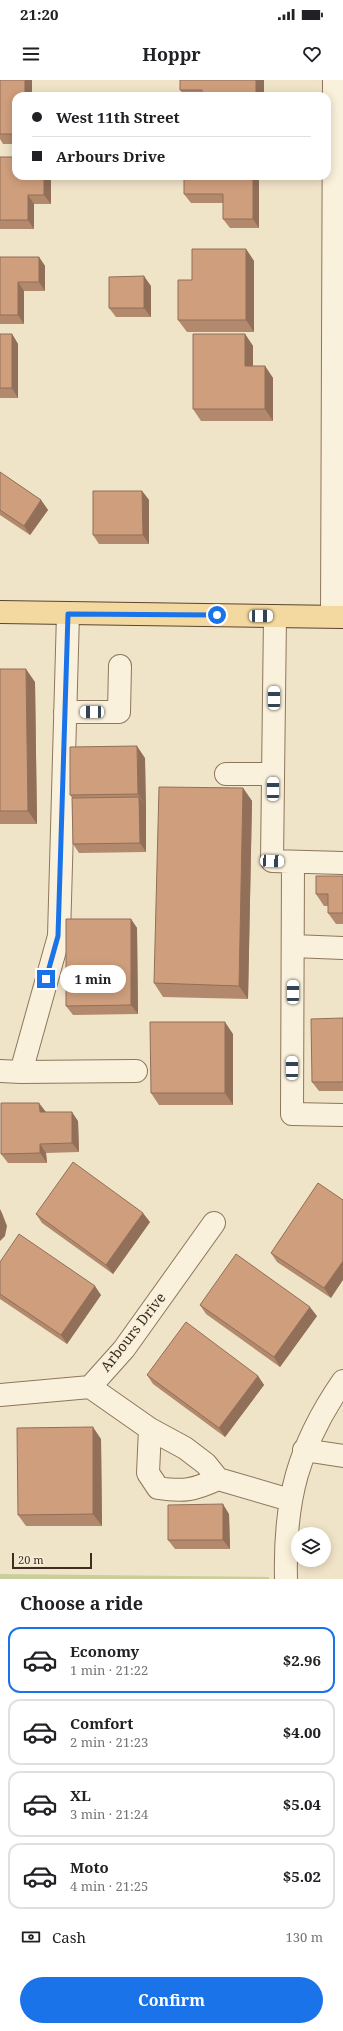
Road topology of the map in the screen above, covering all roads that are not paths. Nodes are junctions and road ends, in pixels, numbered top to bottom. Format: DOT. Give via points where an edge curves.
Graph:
graph roads {
  1 [pos="334,80"];
  2 [pos="339,102"];
  3 [pos="338,164"];
  4 [pos="338,459"];
  5 [pos="0,612"];
  6 [pos="68,614"];
  7 [pos="276,616"];
  8 [pos="337,616"];
  9 [pos="120,666"];
  10 [pos="65,712"];
  11 [pos="226,774"];
  12 [pos="273,774"];
  13 [pos="293,862"];
  14 [pos="343,863"];
  15 [pos="293,946"];
  16 [pos="343,948"];
  17 [pos="136,1071"];
  18 [pos="10,1072"];
  19 [pos="343,1115"];
  20 [pos="214,1223"];
  21 [pos="343,1381"];
  22 [pos="90,1386"];
  23 [pos="0,1395"];
  24 [pos="150,1429"];
  25 [pos="304,1450"];
  26 [pos="343,1456"];
  27 [pos="218,1480"];
  28 [pos="290,1500"];
  29 [pos="286,1579"];
  1 -- 2 [label="street"];
  2 -- 3 [label="street"];
  3 -- 4 [label="street"];
  4 -- 8 [label="street"];
  5 -- 6 [label="main road"];
  6 -- 7 [label="main road"];
  6 -- 10 [label="street"];
  7 -- 8 [label="main road"];
  7 -- 12 [label="street"];
  9 -- 10 [label="street" via="119,712"];
  10 -- 18 [label="street" via="58,936"];
  11 -- 12 [label="street"];
  12 -- 13 [label="street" via="272,861"];
  13 -- 14 [label="street"];
  13 -- 15 [label="street"];
  15 -- 16 [label="street"];
  15 -- 19 [label="street" via="292,1114"];
  17 -- 18 [label="street"];
  20 -- 22 [label="street, Arbours Drive" via="124,1349"];
  21 -- 25 [label="street" via="324,1410"];
  22 -- 23 [label="street"];
  22 -- 24 [label="street"];
  24 -- 27 [label="street" via="185,1448 206,1464"];
  24 -- 27 [label="street" via="148,1473 158,1488 178,1491"];
  25 -- 26 [label="street"];
  25 -- 28 [label="street"];
  27 -- 28 [label="street"];
  28 -- 29 [label="street"];
}
